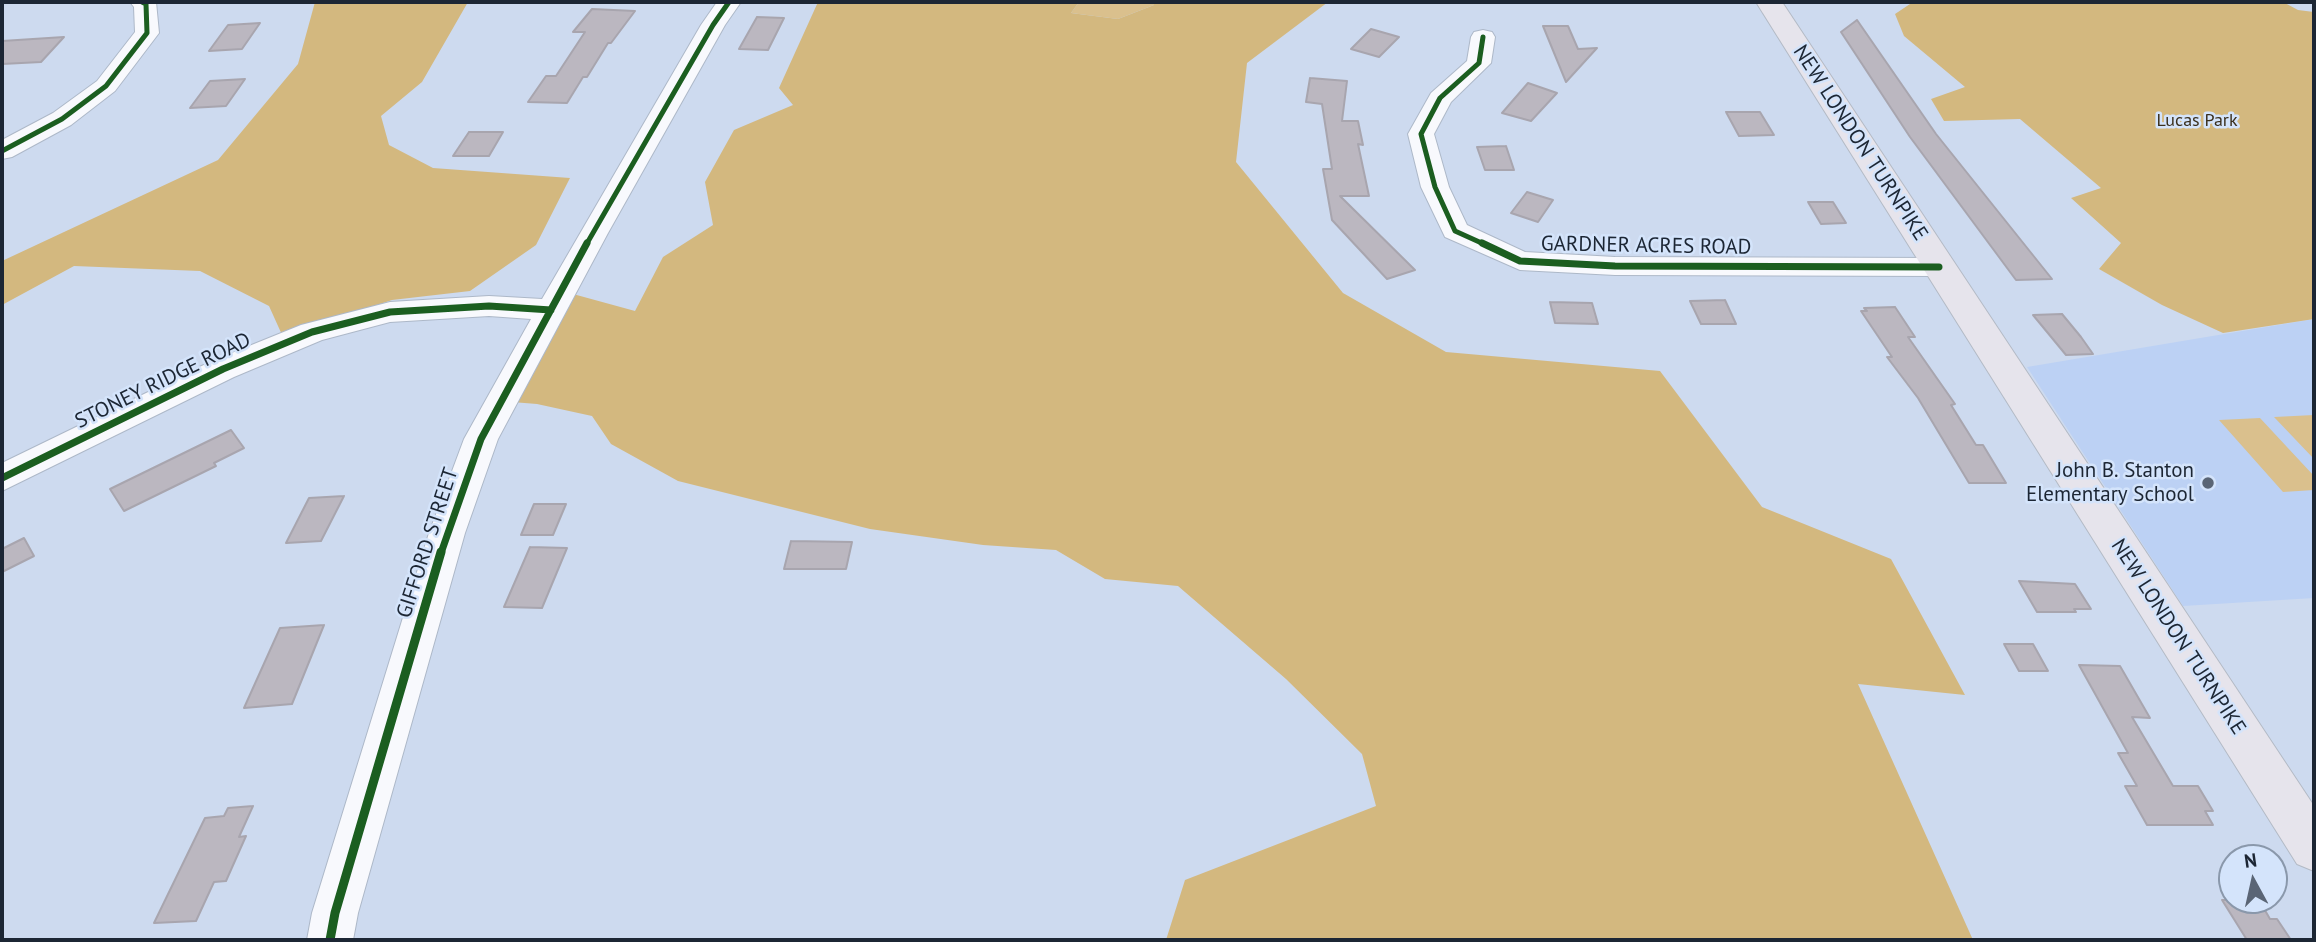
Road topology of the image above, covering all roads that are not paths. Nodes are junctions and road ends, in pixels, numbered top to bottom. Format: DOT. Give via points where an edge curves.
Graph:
graph roads {
  1 [pos="142,2"];
  2 [pos="729,2"];
  3 [pos="1769,2"];
  4 [pos="1483,37"];
  5 [pos="2,151"];
  6 [pos="1939,267"];
  7 [pos="551,310"];
  8 [pos="2,478"];
  9 [pos="2314,848"];
  10 [pos="330,940"];
  1 -- 5 [label="street" via="146,4 147,33 106,86 62,119"];
  2 -- 7 [label="street, GIFFORD STREET"];
  3 -- 6 [label="main road, NEW LONDON TURNPIKE"];
  4 -- 6 [label="street, GARDNER ACRES ROAD" via="1479,63 1440,98 1421,134 1435,187 1455,231 1520,261 1615,266"];
  6 -- 9 [label="main road, NEW LONDON TURNPIKE"];
  7 -- 8 [label="street, STONEY RIDGE ROAD" via="489,306 390,312 312,332 223,369"];
  7 -- 10 [label="street, GIFFORD STREET" via="481,439 447,533"];
}
